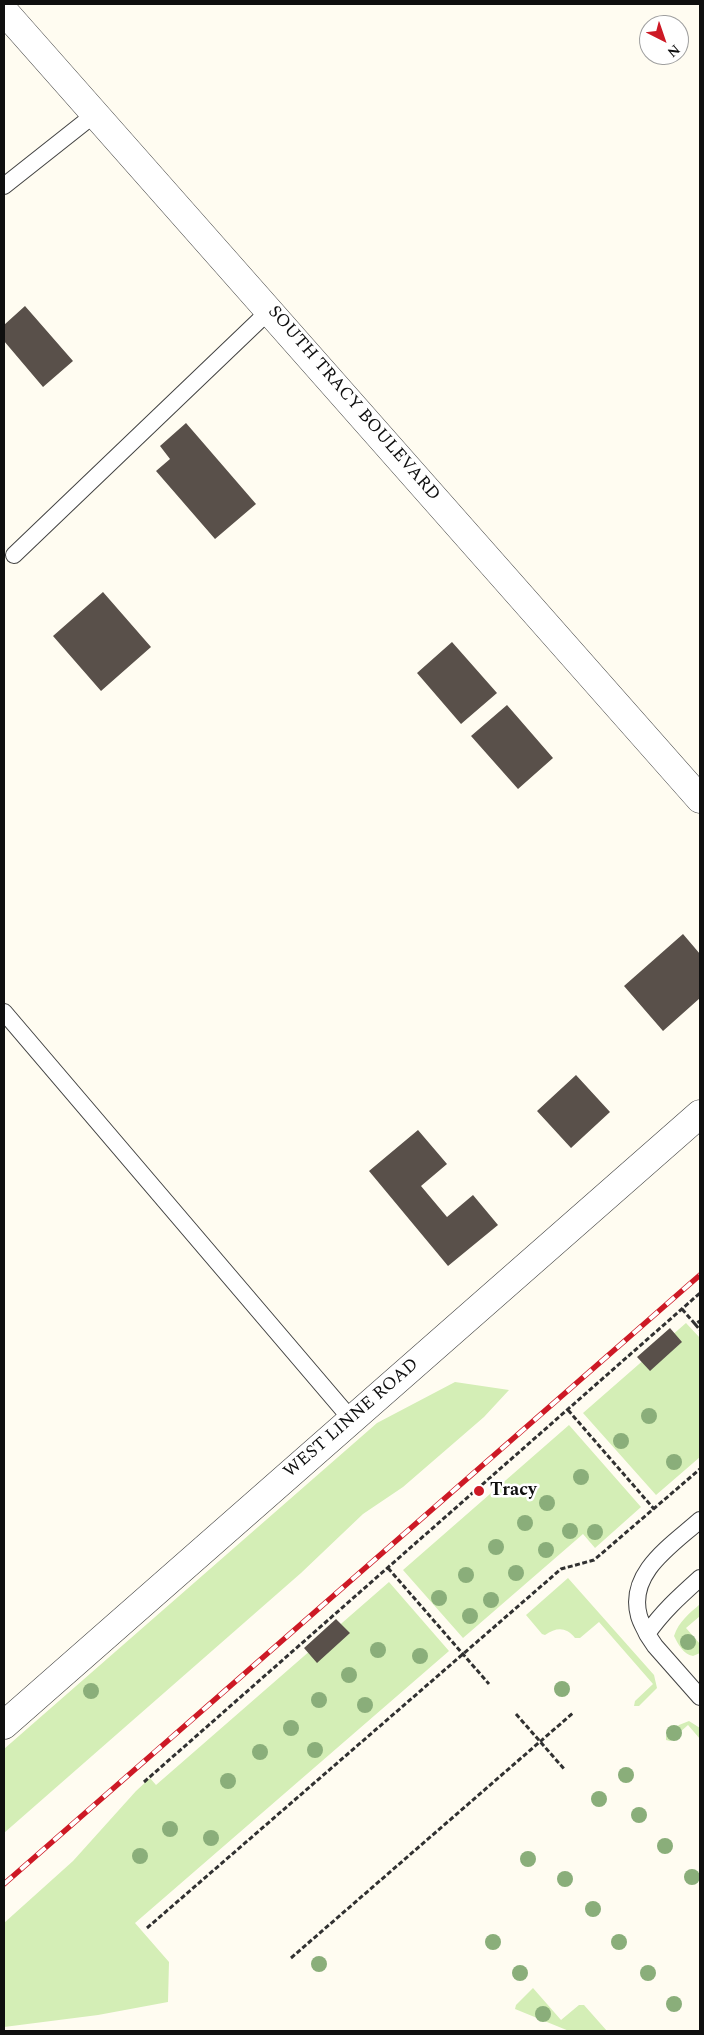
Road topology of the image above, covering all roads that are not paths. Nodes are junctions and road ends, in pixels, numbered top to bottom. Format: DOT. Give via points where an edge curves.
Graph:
graph roads {
  1 [pos="4,11"];
  2 [pos="95,114"];
  3 [pos="4,186"];
  4 [pos="270,310"];
  5 [pos="14,555"];
  6 [pos="700,799"];
  7 [pos="4,1012"];
  8 [pos="700,1114"];
  9 [pos="351,1420"];
  10 [pos="700,1520"];
  11 [pos="700,1578"];
  12 [pos="647,1634"];
  13 [pos="695,1691"];
  14 [pos="5,1723"];
  1 -- 2 [label="street, SOUTH TRACY BOULEVARD"];
  2 -- 3 [label="lane"];
  2 -- 4 [label="street, SOUTH TRACY BOULEVARD"];
  4 -- 5 [label="lane"];
  4 -- 6 [label="street, SOUTH TRACY BOULEVARD"];
  7 -- 9 [label="lane"];
  8 -- 9 [label="street, WEST LINNE ROAD"];
  9 -- 14 [label="street, WEST LINNE ROAD"];
  10 -- 12 [label="lane" via="643,1576 637,1598 639,1616"];
  11 -- 12 [label="lane" via="672,1603"];
  12 -- 13 [label="lane"];
}
